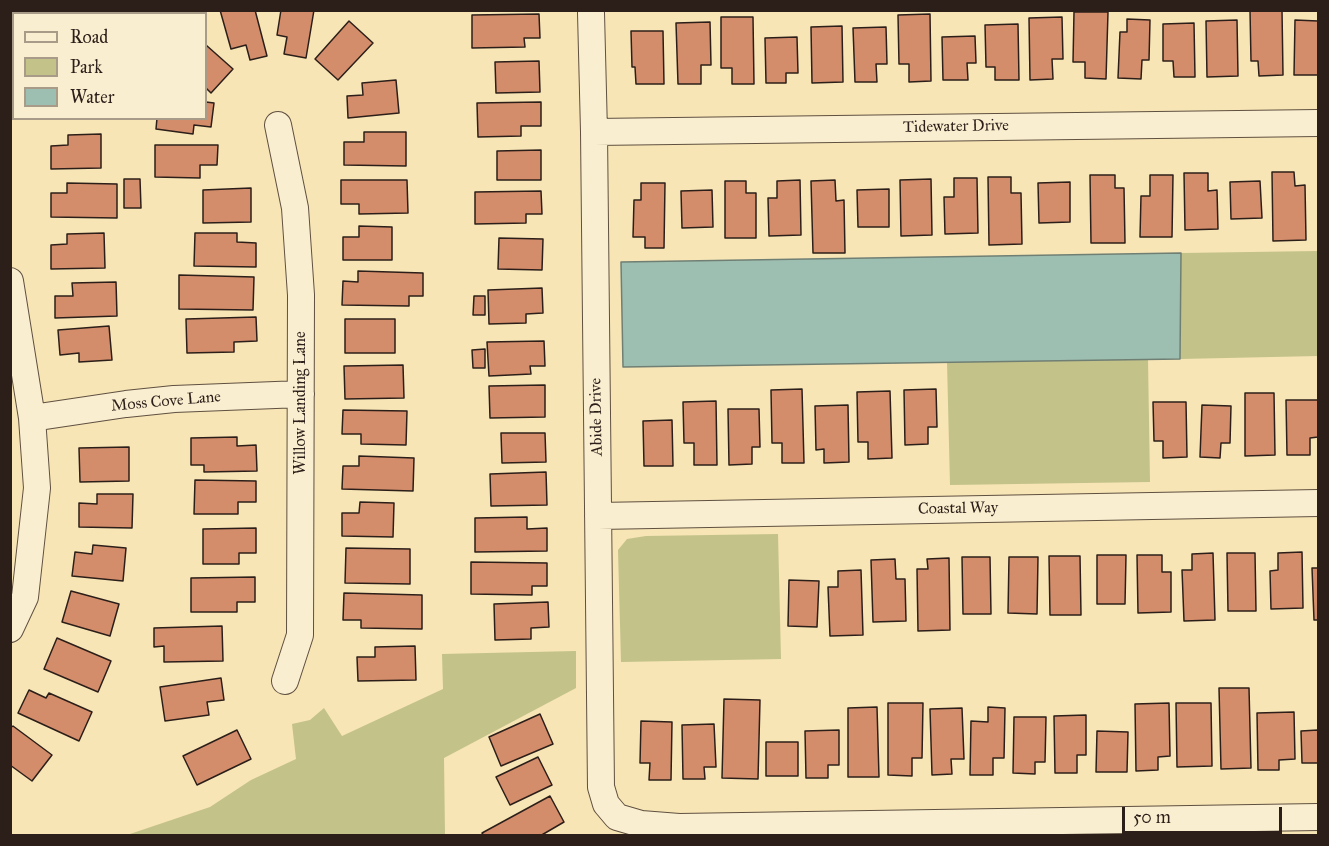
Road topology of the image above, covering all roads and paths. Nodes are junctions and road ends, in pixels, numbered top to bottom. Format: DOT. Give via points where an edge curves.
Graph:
graph roads {
  1 [pos="591,13"];
  2 [pos="1318,123"];
  3 [pos="278,125"];
  4 [pos="594,132"];
  5 [pos="10,281"];
  6 [pos="300,394"];
  7 [pos="32,418"];
  8 [pos="1318,503"];
  9 [pos="598,516"];
  10 [pos="10,629"];
  11 [pos="285,681"];
  12 [pos="1318,817"];
  1 -- 4 [label="street, Abide Drive"];
  2 -- 4 [label="street, Tidewater Drive"];
  3 -- 6 [label="street, Willow Landing Lane" via="296,219 302,295"];
  4 -- 9 [label="street, Abide Drive"];
  5 -- 7 [label="street"];
  6 -- 7 [label="street, Moss Cove Lane" via="174,399"];
  6 -- 11 [label="street, Willow Landing Lane" via="300,635"];
  7 -- 10 [label="street" via="37,488 25,597"];
  8 -- 9 [label="street, Coastal Way"];
  9 -- 12 [label="street, Abide Drive" via="601,787 606,804 616,817 679,827"];
}
